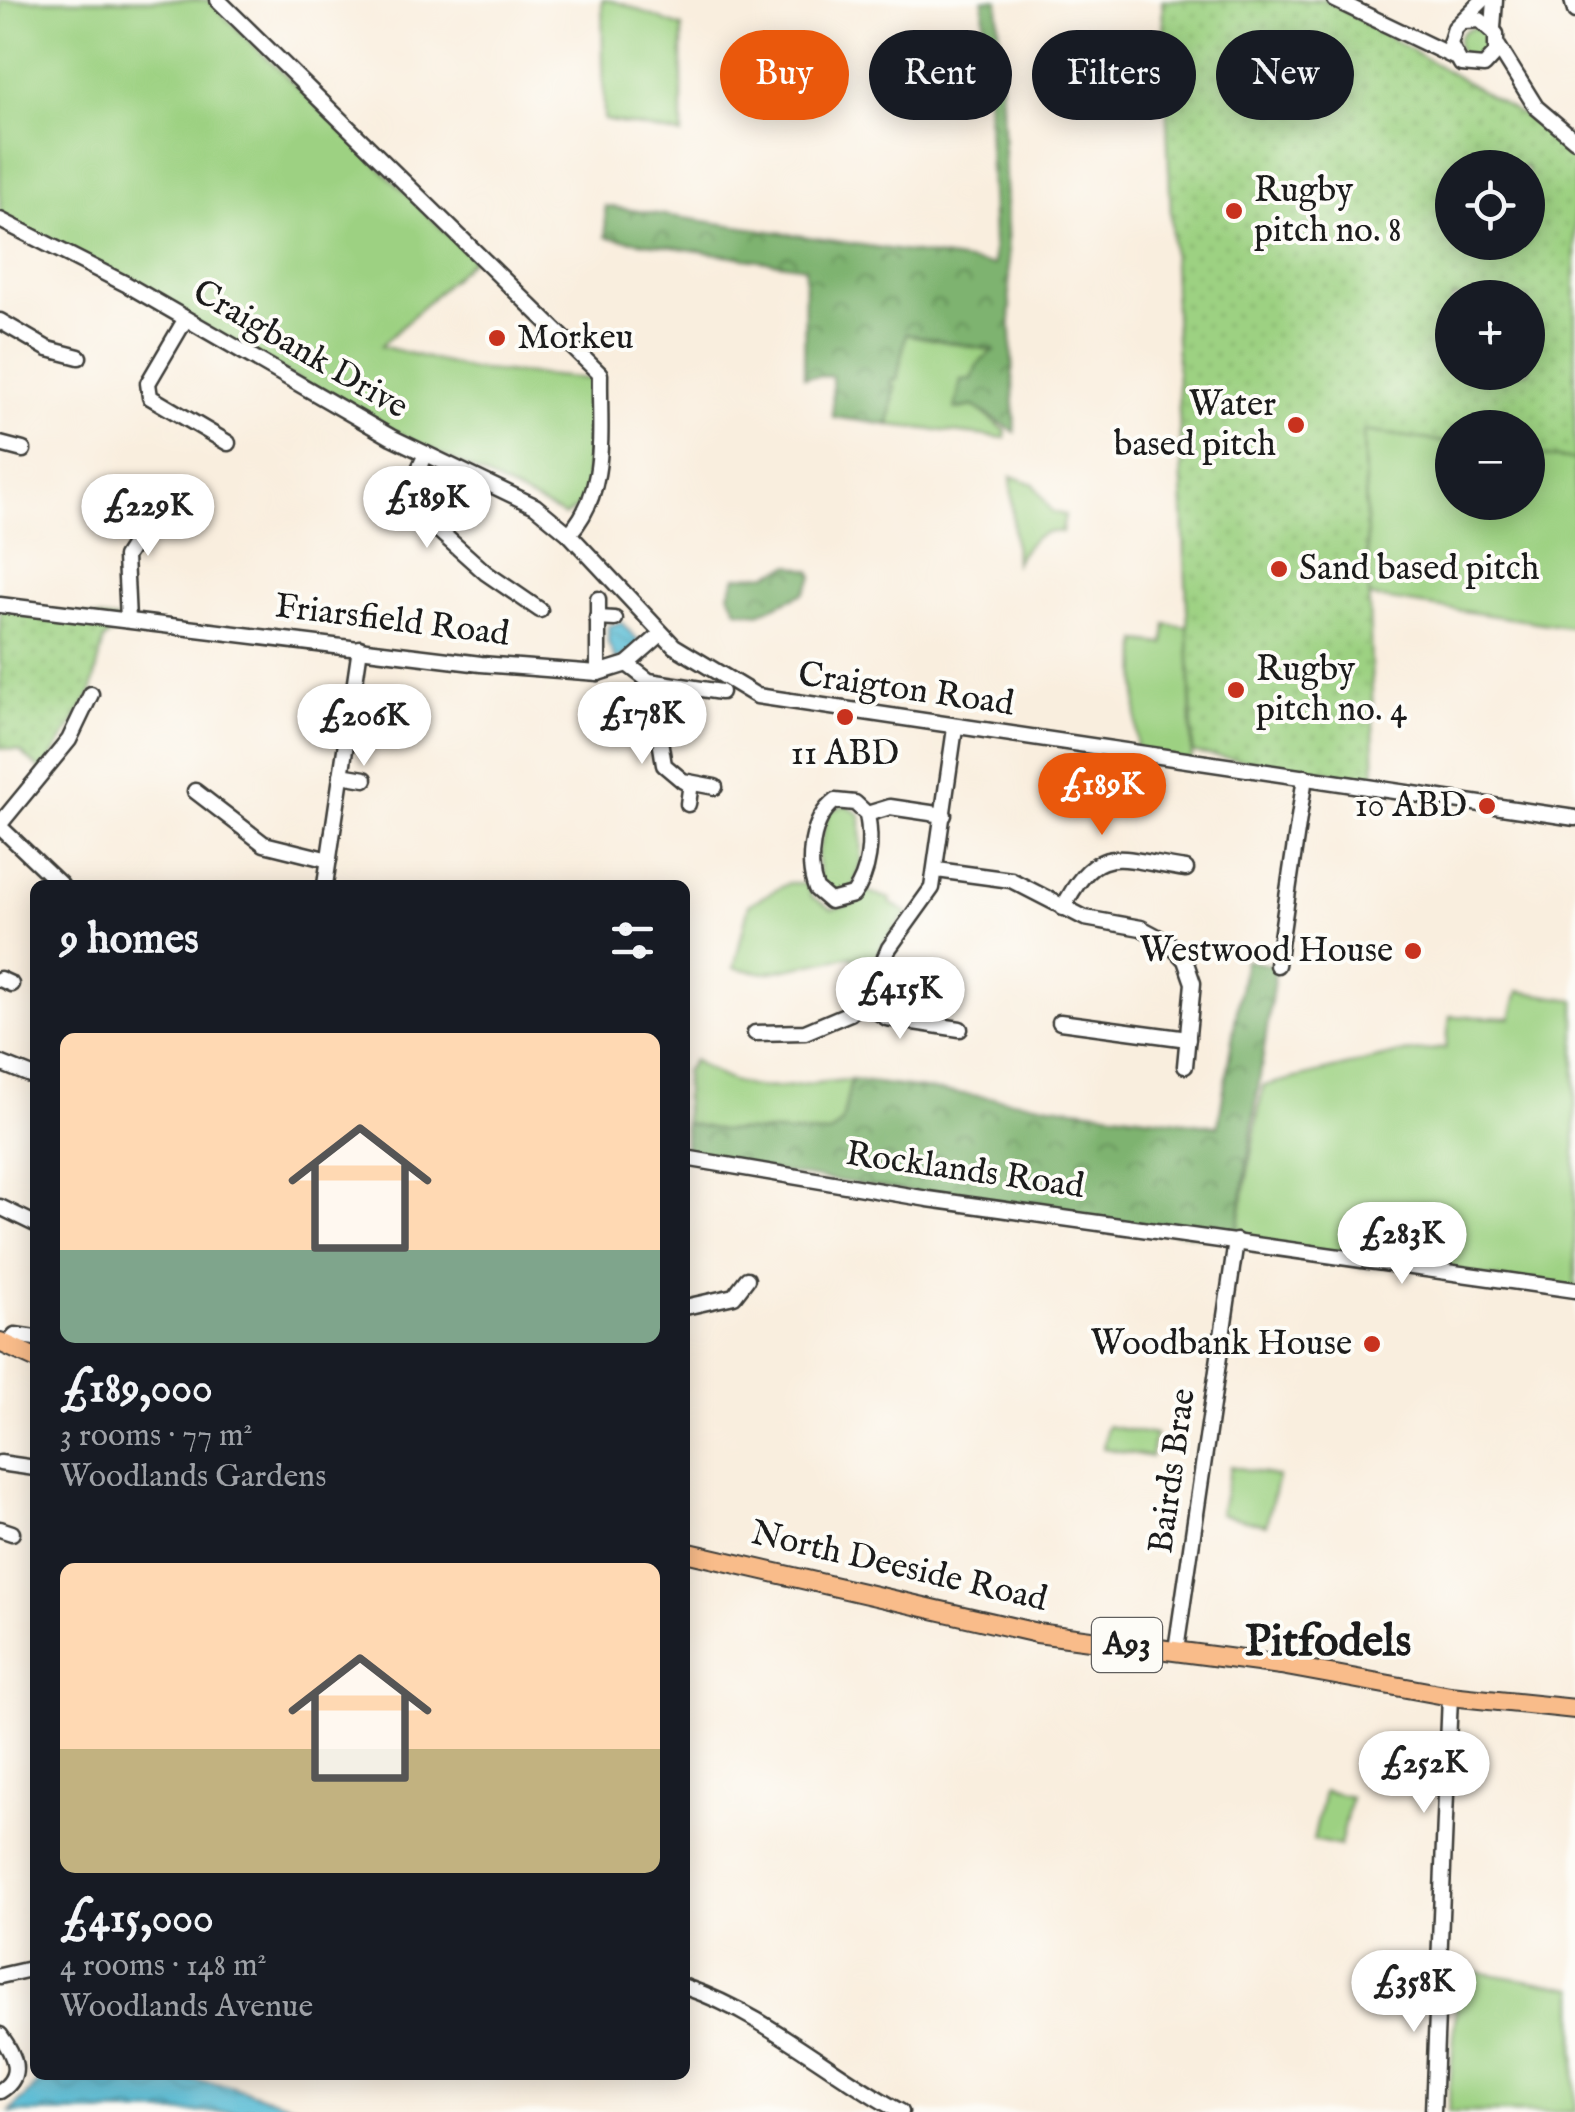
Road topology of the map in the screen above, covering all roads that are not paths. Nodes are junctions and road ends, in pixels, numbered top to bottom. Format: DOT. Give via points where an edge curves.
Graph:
graph roads {
  1 [pos="218,0"];
  2 [pos="1334,0"];
  3 [pos="1484,0"];
  4 [pos="1495,0"];
  5 [pos="1572,0"];
  6 [pos="1575,10"];
  7 [pos="1458,26"];
  8 [pos="1493,28"];
  9 [pos="1414,38"];
  10 [pos="1498,46"];
  11 [pos="1454,57"];
  12 [pos="1481,67"];
  13 [pos="1519,86"];
  14 [pos="1575,140"];
  15 [pos="0,220"];
  16 [pos="185,320"];
  17 [pos="0,322"];
  18 [pos="78,357"];
  19 [pos="216,416"];
  20 [pos="208,431"];
  21 [pos="228,443"];
  22 [pos="0,444"];
  23 [pos="23,450"];
  24 [pos="426,454"];
  25 [pos="162,499"];
  26 [pos="569,534"];
  27 [pos="540,590"];
  28 [pos="598,599"];
  29 [pos="0,604"];
  30 [pos="597,618"];
  31 [pos="615,619"];
  32 [pos="128,620"];
  33 [pos="662,634"];
  34 [pos="360,648"];
  35 [pos="627,664"];
  36 [pos="598,674"];
  37 [pos="668,686"];
  38 [pos="721,692"];
  39 [pos="91,694"];
  40 [pos="955,728"];
  41 [pos="341,775"];
  42 [pos="1305,777"];
  43 [pos="366,780"];
  44 [pos="692,783"];
  45 [pos="715,787"];
  46 [pos="195,791"];
  47 [pos="688,804"];
  48 [pos="867,814"];
  49 [pos="944,815"];
  50 [pos="1575,818"];
  51 [pos="0,825"];
  52 [pos="1162,846"];
  53 [pos="329,860"];
  54 [pos="1158,865"];
  55 [pos="1186,869"];
  56 [pos="937,870"];
  57 [pos="57,880"];
  58 [pos="326,880"];
  59 [pos="1063,908"];
  60 [pos="1277,966"];
  61 [pos="862,1002"];
  62 [pos="1090,1006"];
  63 [pos="1060,1022"];
  64 [pos="1088,1025"];
  65 [pos="960,1029"];
  66 [pos="755,1033"];
  67 [pos="1188,1038"];
  68 [pos="0,1063"];
  69 [pos="1185,1066"];
  70 [pos="30,1075"];
  71 [pos="690,1159"];
  72 [pos="0,1207"];
  73 [pos="30,1222"];
  74 [pos="1236,1242"];
  75 [pos="747,1279"];
  76 [pos="1575,1290"];
  77 [pos="690,1306"];
  78 [pos="30,1338"];
  79 [pos="4,1344"];
  80 [pos="30,1356"];
  81 [pos="0,1463"];
  82 [pos="30,1467"];
  83 [pos="690,1553"];
  84 [pos="1176,1650"];
  85 [pos="1450,1696"];
  86 [pos="1575,1710"];
  87 [pos="30,1969"];
  88 [pos="0,1976"];
  89 [pos="690,1989"];
  90 [pos="0,2035"];
  91 [pos="0,2091"];
  92 [pos="901,2112"];
  93 [pos="1433,2112"];
  1 -- 26 [label="street" via="600,374 595,494"];
  2 -- 9 [label="street"];
  3 -- 7 [label="street"];
  4 -- 8 [label="street"];
  5 -- 6 [label="street"];
  7 -- 8 [label="street" via="1480,20"];
  7 -- 9 [label="street"];
  7 -- 11 [label="street" via="1450,44"];
  8 -- 10 [label="street"];
  9 -- 11 [label="street"];
  10 -- 12 [label="street"];
  10 -- 13 [label="street"];
  11 -- 12 [label="street"];
  12 -- 13 [label="street"];
  13 -- 14 [label="street"];
  15 -- 16 [label="street, Craigbank Drive"];
  16 -- 20 [label="street" via="148,390 156,402"];
  16 -- 24 [label="street, Craigbank Drive"];
  17 -- 18 [label="street"];
  19 -- 20 [label="street"];
  20 -- 21 [label="street"];
  22 -- 23 [label="street"];
  24 -- 26 [label="street, Craigbank Drive" via="535,506"];
  24 -- 27 [label="street" via="408,503 535,607"];
  25 -- 32 [label="street" via="126,557"];
  26 -- 33 [label="street, Craigton Road"];
  28 -- 30 [label="street"];
  29 -- 32 [label="street, Friarsfield Road"];
  30 -- 31 [label="street"];
  30 -- 36 [label="street"];
  32 -- 34 [label="street, Friarsfield Road"];
  33 -- 35 [label="street"];
  33 -- 40 [label="street, Craigton Road" via="721,678 776,702"];
  34 -- 36 [label="street, Friarsfield Road"];
  34 -- 41 [label="street"];
  35 -- 36 [label="street"];
  35 -- 37 [label="street" via="641,678"];
  37 -- 38 [label="street"];
  37 -- 44 [label="street" via="660,754 672,774"];
  39 -- 51 [label="street" via="69,740"];
  40 -- 42 [label="street, Craigton Road"];
  40 -- 49 [label="street"];
  41 -- 43 [label="street"];
  41 -- 53 [label="street"];
  42 -- 50 [label="street, Craigton Road"];
  42 -- 60 [label="street"];
  44 -- 45 [label="street"];
  44 -- 47 [label="street"];
  46 -- 53 [label="street" via="264,844"];
  48 -- 48 [label="street" via="844,799 828,806 818,822 812,880 830,901 853,896 863,878"];
  48 -- 49 [label="street" via="890,807"];
  49 -- 56 [label="street"];
  51 -- 57 [label="street"];
  52 -- 54 [label="street"];
  53 -- 58 [label="street"];
  54 -- 55 [label="street"];
  54 -- 59 [label="street" via="1104,860 1081,873"];
  56 -- 59 [label="street" via="1011,880"];
  56 -- 61 [label="street"];
  59 -- 67 [label="street" via="1142,928 1169,943 1193,984"];
  61 -- 65 [label="street" via="887,1018"];
  61 -- 66 [label="street" via="805,1032"];
  62 -- 64 [label="street"];
  63 -- 64 [label="street"];
  64 -- 67 [label="street"];
  67 -- 69 [label="street"];
  68 -- 70 [label="street"];
  71 -- 74 [label="street, Rocklands Road"];
  72 -- 73 [label="street"];
  74 -- 76 [label="street, Rocklands Road"];
  74 -- 84 [label="street, Bairds Brae"];
  75 -- 77 [label="street" via="734,1296"];
  78 -- 79 [label="street" via="15,1336"];
  79 -- 80 [label="main road"];
  81 -- 82 [label="street"];
  83 -- 84 [label="main road, North Deeside Road / A93" via="955,1617"];
  84 -- 85 [label="main road, North Deeside Road / A93"];
  85 -- 86 [label="main road, North Deeside Road / A93"];
  85 -- 93 [label="street"];
  87 -- 88 [label="street"];
  89 -- 92 [label="street" via="751,2013"];
  90 -- 91 [label="street" via="14,2054 16,2071"];
}
